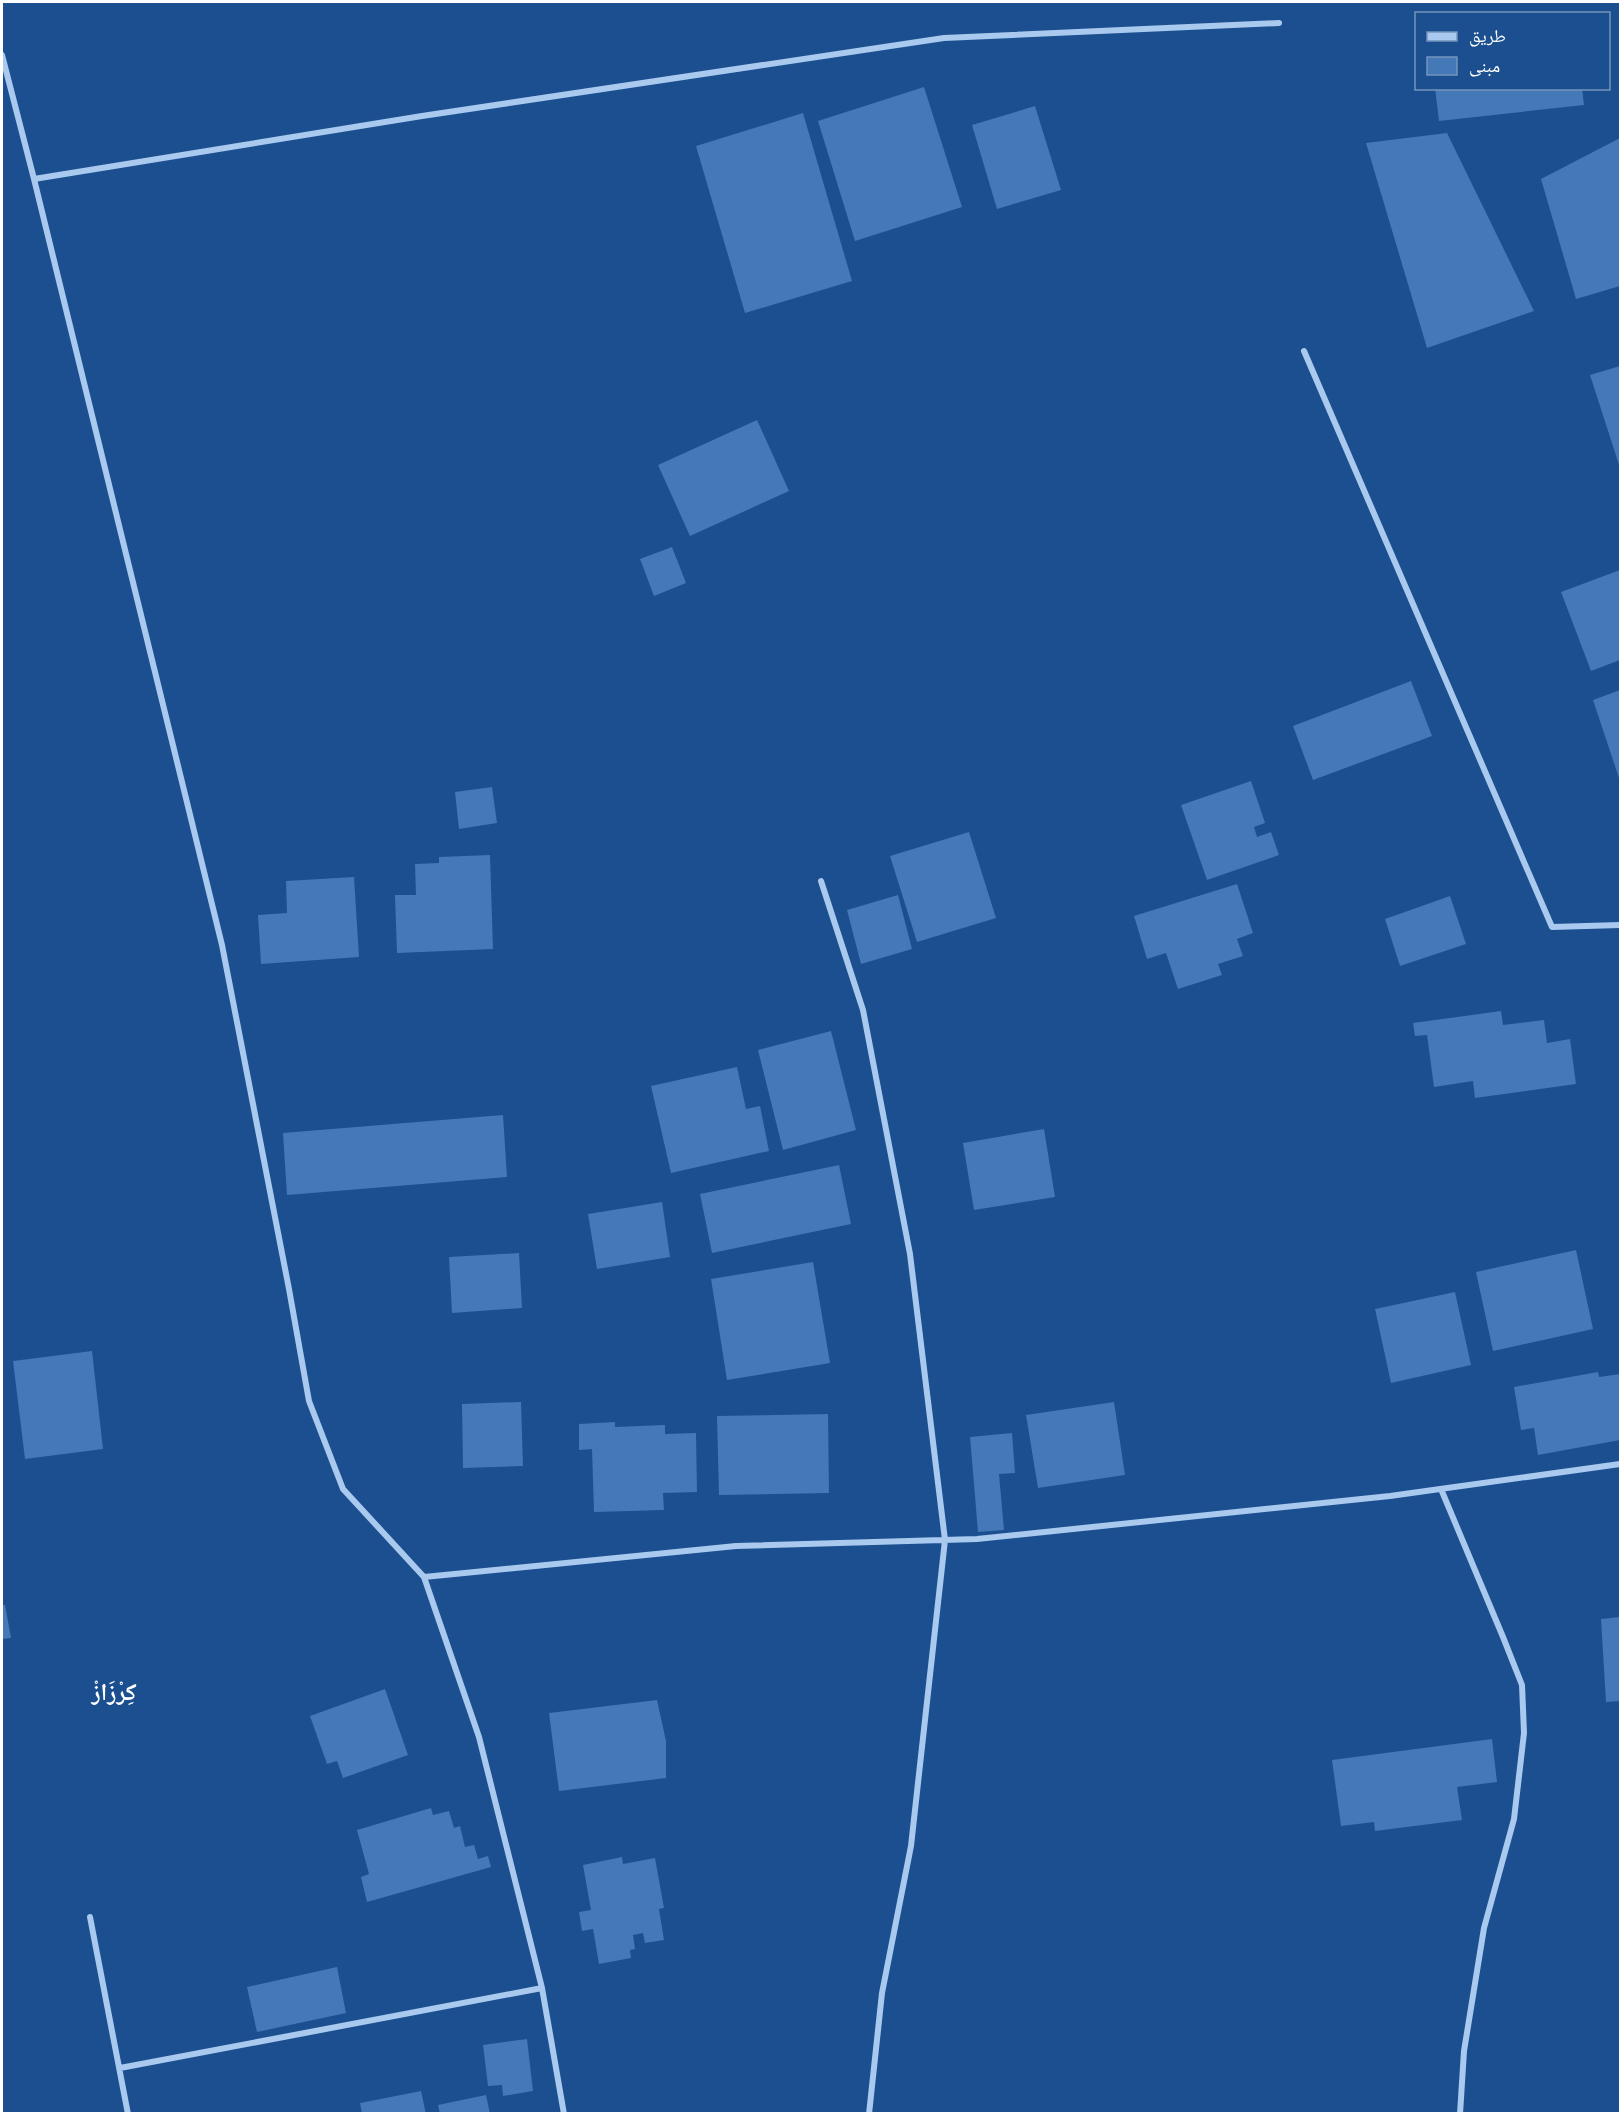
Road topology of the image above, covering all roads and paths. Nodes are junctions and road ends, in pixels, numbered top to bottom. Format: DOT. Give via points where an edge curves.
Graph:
graph roads {
  1 [pos="1279,23"];
  2 [pos="2,55"];
  3 [pos="34,179"];
  4 [pos="1304,351"];
  5 [pos="821,881"];
  6 [pos="1620,924"];
  7 [pos="1620,1464"];
  8 [pos="1441,1489"];
  9 [pos="945,1540"];
  10 [pos="424,1577"];
  11 [pos="90,1917"];
  12 [pos="542,1988"];
  13 [pos="120,2068"];
  14 [pos="129,2114"];
  15 [pos="564,2114"];
  16 [pos="869,2114"];
  17 [pos="1460,2114"];
  1 -- 3 [label="street" via="944,38"];
  2 -- 3 [label="street"];
  3 -- 10 [label="street" via="222,945 309,1401 343,1489"];
  4 -- 6 [label="street" via="1552,927"];
  5 -- 9 [label="street" via="862,1010 910,1254"];
  7 -- 8 [label="street"];
  8 -- 9 [label="street"];
  8 -- 17 [label="street" via="1522,1685 1524,1733 1514,1820 1484,1928 1464,2051"];
  9 -- 10 [label="street" via="736,1546"];
  9 -- 16 [label="street" via="911,1846 882,1993"];
  10 -- 12 [label="street" via="479,1737"];
  11 -- 13 [label="street"];
  12 -- 13 [label="street"];
  12 -- 15 [label="street"];
  13 -- 14 [label="street"];
}
